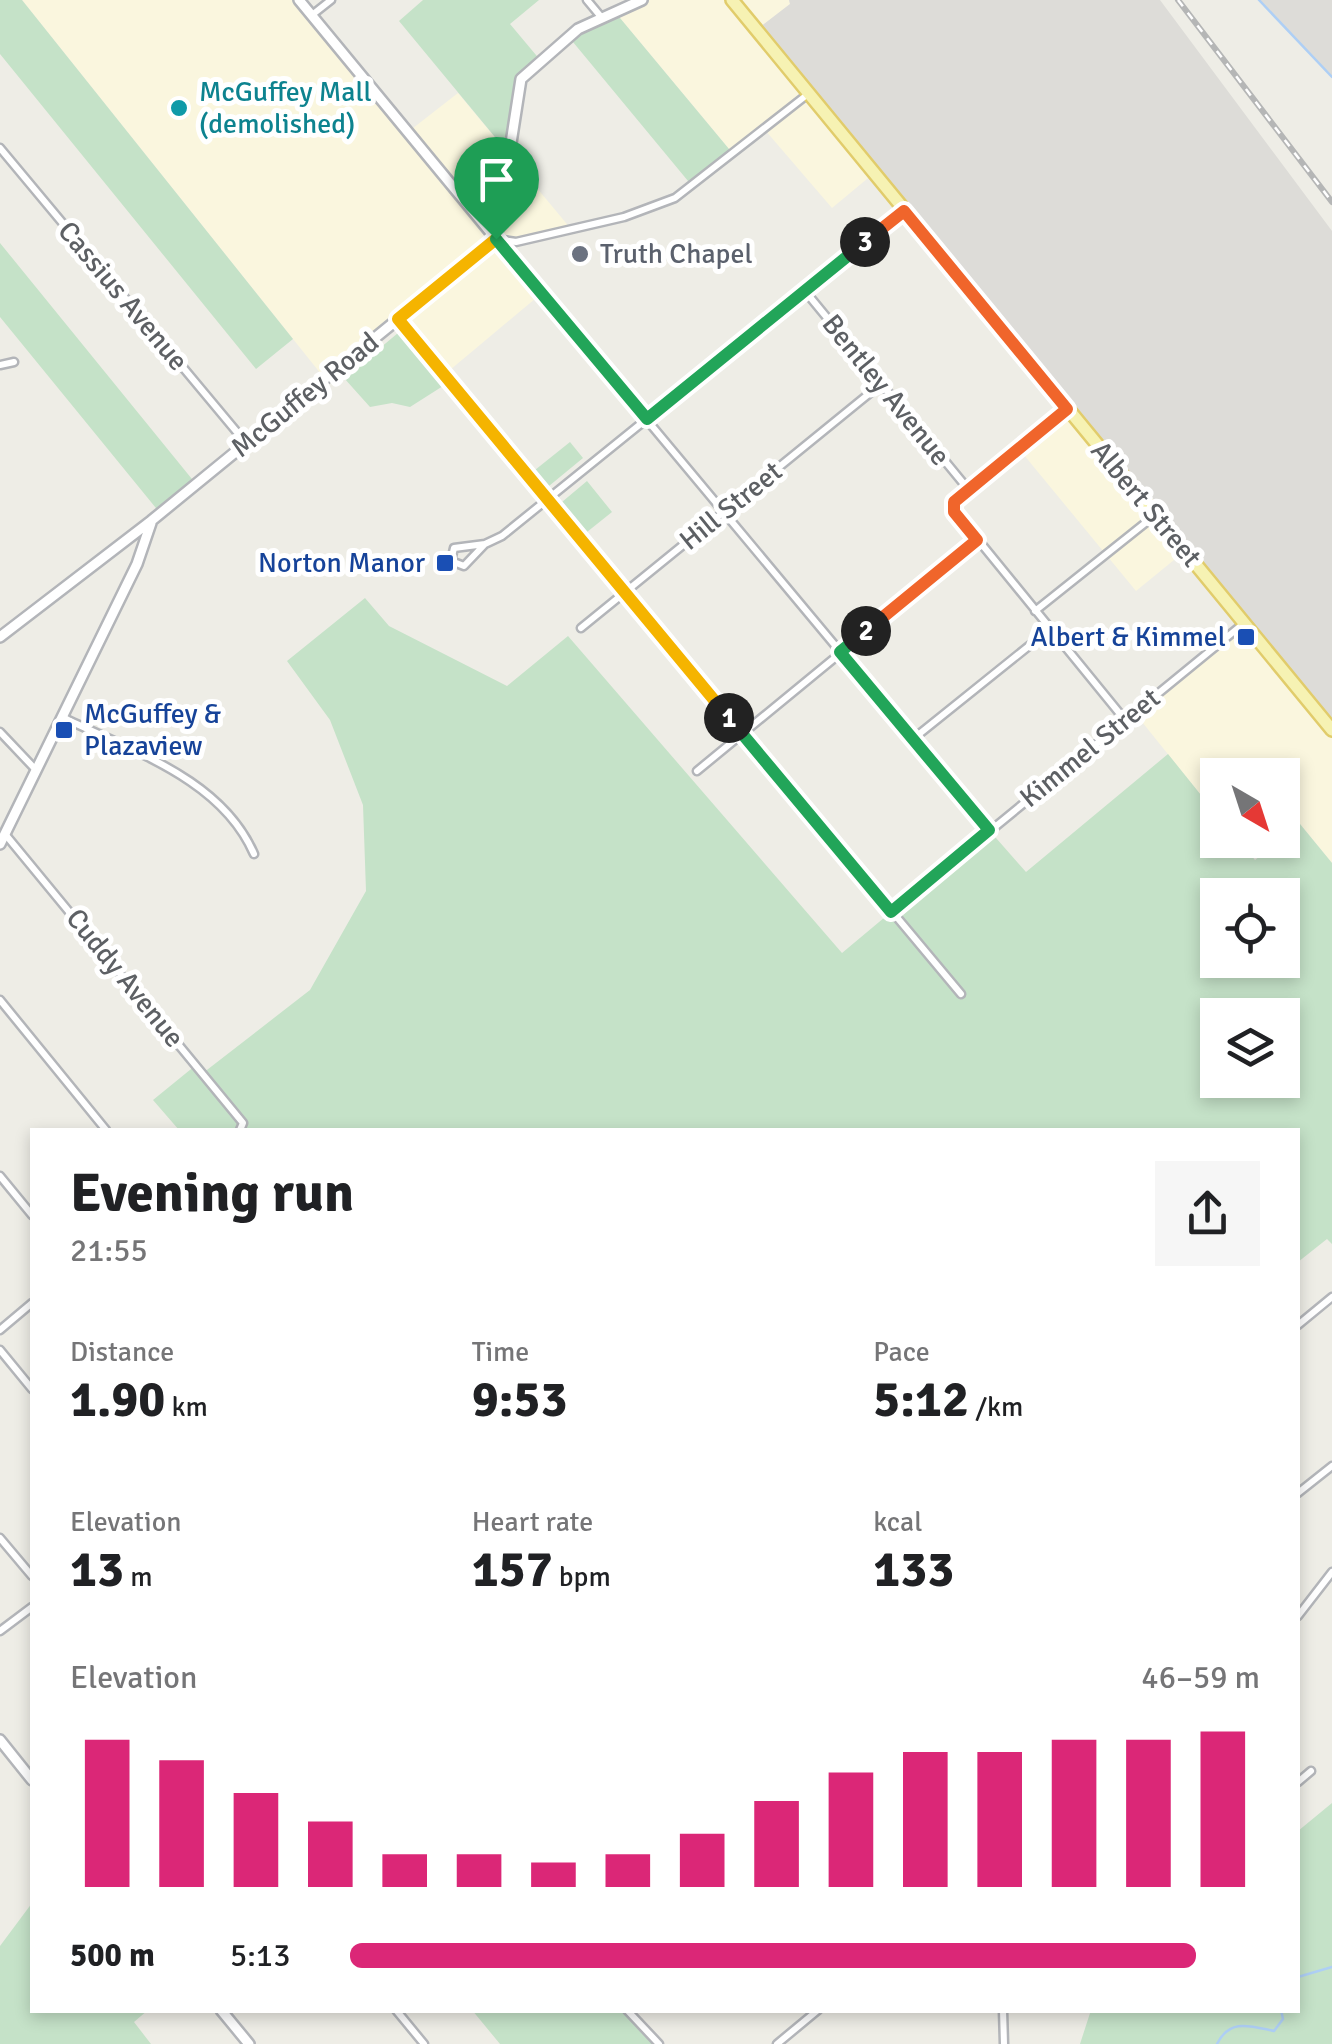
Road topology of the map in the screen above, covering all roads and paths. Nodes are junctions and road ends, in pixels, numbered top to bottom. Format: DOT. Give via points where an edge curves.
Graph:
graph roads {
  1 [pos="299,0"];
  2 [pos="331,0"];
  3 [pos="588,0"];
  4 [pos="642,0"];
  5 [pos="732,0"];
  6 [pos="312,16"];
  7 [pos="602,18"];
  8 [pos="808,94"];
  9 [pos="0,148"];
  10 [pos="904,211"];
  11 [pos="496,239"];
  12 [pos="805,291"];
  13 [pos="398,319"];
  14 [pos="14,362"];
  15 [pos="0,366"];
  16 [pos="881,384"];
  17 [pos="1067,409"];
  18 [pos="647,419"];
  19 [pos="246,443"];
  20 [pos="968,489"];
  21 [pos="548,499"];
  22 [pos="724,512"];
  23 [pos="1155,515"];
  24 [pos="151,521"];
  25 [pos="977,540"];
  26 [pos="485,544"];
  27 [pos="624,592"];
  28 [pos="1035,612"];
  29 [pos="1244,623"];
  30 [pos="581,628"];
  31 [pos="1050,629"];
  32 [pos="0,637"];
  33 [pos="840,652"];
  34 [pos="62,718"];
  35 [pos="1125,720"];
  36 [pos="1332,730"];
  37 [pos="0,732"];
  38 [pos="742,734"];
  39 [pos="913,739"];
  40 [pos="36,770"];
  41 [pos="697,771"];
  42 [pos="989,830"];
  43 [pos="2,838"];
  44 [pos="254,854"];
  45 [pos="891,912"];
  46 [pos="961,994"];
  47 [pos="0,1000"];
  48 [pos="242,1127"];
  49 [pos="104,1128"];
  50 [pos="0,1176"];
  51 [pos="30,1214"];
  52 [pos="1332,1297"];
  53 [pos="30,1305"];
  54 [pos="1300,1322"];
  55 [pos="0,1330"];
  56 [pos="0,1350"];
  57 [pos="30,1387"];
  58 [pos="1331,1469"];
  59 [pos="1300,1492"];
  60 [pos="0,1538"];
  61 [pos="1332,1572"];
  62 [pos="30,1574"];
  63 [pos="30,1608"];
  64 [pos="1300,1613"];
  65 [pos="0,1631"];
  66 [pos="0,1740"];
  67 [pos="1311,1770"];
  68 [pos="30,1778"];
  69 [pos="1300,1780"];
  70 [pos="223,2013"];
  71 [pos="398,2013"];
  72 [pos="630,2013"];
  73 [pos="814,2013"];
  74 [pos="1003,2013"];
  75 [pos="249,2044"];
  76 [pos="424,2044"];
  77 [pos="659,2044"];
  78 [pos="776,2044"];
  79 [pos="1004,2044"];
  1 -- 6 [label="street"];
  2 -- 6 [label="street"];
  3 -- 7 [label="street"];
  4 -- 7 [label="street"];
  5 -- 8 [label="main road, Albert Street"];
  6 -- 11 [label="street"];
  7 -- 11 [label="street" via="578,28 522,80"];
  8 -- 10 [label="main road, Albert Street"];
  8 -- 11 [label="street" via="664,204 516,242"];
  9 -- 19 [label="street, Cassius Avenue"];
  10 -- 12 [label="street"];
  10 -- 17 [label="main road, Albert Street"];
  11 -- 13 [label="street, McGuffey Road"];
  11 -- 18 [label="street"];
  12 -- 16 [label="street, Bentley Avenue"];
  12 -- 18 [label="street"];
  13 -- 19 [label="street, McGuffey Road"];
  13 -- 21 [label="street"];
  14 -- 15 [label="street"];
  16 -- 20 [label="street, Bentley Avenue"];
  16 -- 22 [label="street, Hill Street"];
  17 -- 20 [label="street"];
  17 -- 23 [label="main road, Albert Street"];
  18 -- 21 [label="street"];
  18 -- 22 [label="street"];
  19 -- 24 [label="street, McGuffey Road"];
  20 -- 25 [label="street, Bentley Avenue" via="952,510"];
  21 -- 26 [label="street"];
  21 -- 27 [label="street"];
  22 -- 27 [label="street, Hill Street"];
  22 -- 33 [label="street"];
  23 -- 28 [label="street"];
  23 -- 29 [label="main road, Albert Street"];
  24 -- 32 [label="street, McGuffey Road"];
  24 -- 34 [label="street"];
  25 -- 28 [label="street, Bentley Avenue"];
  25 -- 33 [label="street"];
  26 -- 26 [label="street" via="454,548 451,560 464,566"];
  27 -- 30 [label="street, Hill Street"];
  27 -- 38 [label="street"];
  28 -- 31 [label="street, Bentley Avenue"];
  29 -- 35 [label="street, Kimmel Street"];
  29 -- 36 [label="main road, Albert Street"];
  31 -- 35 [label="street, Bentley Avenue"];
  31 -- 39 [label="street"];
  33 -- 38 [label="street"];
  33 -- 39 [label="street"];
  34 -- 40 [label="street"];
  34 -- 44 [label="street" via="199,786 230,814"];
  35 -- 42 [label="street, Kimmel Street"];
  37 -- 40 [label="street"];
  38 -- 41 [label="street"];
  38 -- 45 [label="street"];
  39 -- 42 [label="street"];
  40 -- 43 [label="street"];
  42 -- 45 [label="street, Kimmel Street"];
  43 -- 48 [label="street, Cuddy Avenue"];
  45 -- 46 [label="street"];
  47 -- 49 [label="street"];
  50 -- 51 [label="street"];
  52 -- 54 [label="street"];
  53 -- 55 [label="street"];
  56 -- 57 [label="street"];
  58 -- 59 [label="street"];
  60 -- 62 [label="street"];
  61 -- 64 [label="street"];
  63 -- 65 [label="street"];
  66 -- 68 [label="street"];
  67 -- 69 [label="street"];
  70 -- 75 [label="street"];
  71 -- 76 [label="street"];
  72 -- 77 [label="street"];
  73 -- 78 [label="street"];
  74 -- 79 [label="street"];
}
